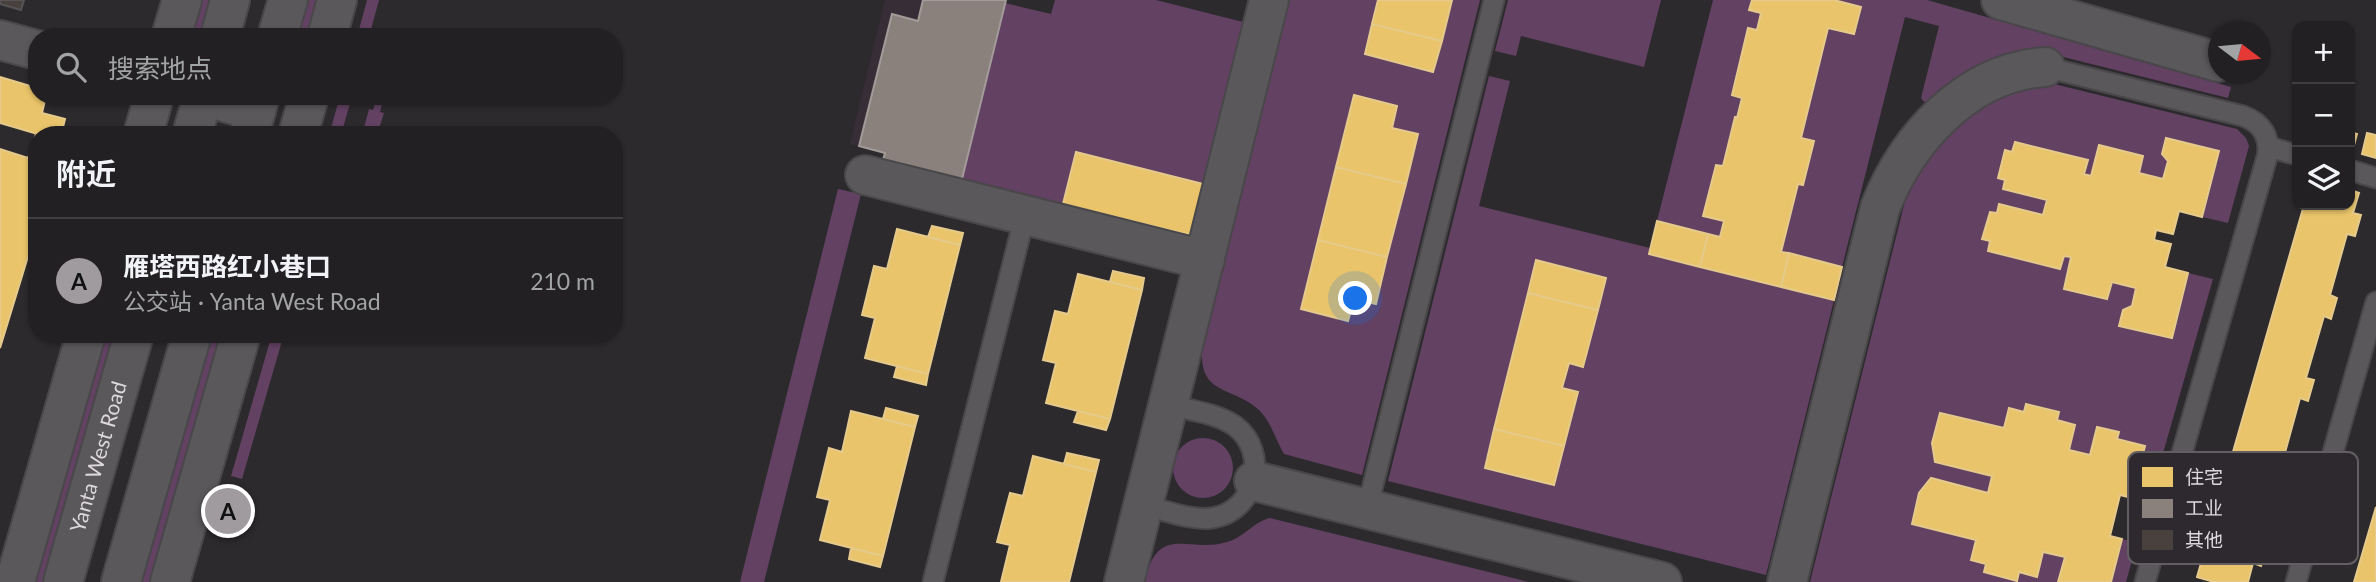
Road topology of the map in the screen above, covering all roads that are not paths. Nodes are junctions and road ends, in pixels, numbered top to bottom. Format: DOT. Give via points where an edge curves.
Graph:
graph roads {
  1 [pos="181,0"];
  2 [pos="230,0"];
  3 [pos="288,0"];
  4 [pos="337,0"];
  5 [pos="1494,0"];
  6 [pos="2001,0"];
  7 [pos="1262,2"];
  8 [pos="173,28"];
  9 [pos="222,28"];
  10 [pos="280,28"];
  11 [pos="329,28"];
  12 [pos="0,40"];
  13 [pos="28,48"];
  14 [pos="2208,59"];
  15 [pos="2045,67"];
  16 [pos="151,105"];
  17 [pos="200,105"];
  18 [pos="229,105"];
  19 [pos="306,105"];
  20 [pos="255,114"];
  21 [pos="146,126"];
  22 [pos="195,126"];
  23 [pos="301,126"];
  24 [pos="2269,147"];
  25 [pos="2292,154"];
  26 [pos="2355,172"];
  27 [pos="865,175"];
  28 [pos="2376,178"];
  29 [pos="1025,215"];
  30 [pos="1205,260"];
  31 [pos="2376,302"];
  32 [pos="83,343"];
  33 [pos="131,343"];
  34 [pos="189,343"];
  35 [pos="238,343"];
  36 [pos="1168,405"];
  37 [pos="2182,452"];
  38 [pos="2333,452"];
  39 [pos="1254,481"];
  40 [pos="1143,505"];
  41 [pos="1367,509"];
  42 [pos="2150,564"];
  43 [pos="2301,564"];
  44 [pos="1593,574"];
  45 [pos="15,582"];
  46 [pos="63,582"];
  47 [pos="121,582"];
  48 [pos="170,582"];
  49 [pos="933,582"];
  50 [pos="1124,582"];
  51 [pos="1662,582"];
  52 [pos="1787,582"];
  53 [pos="2145,582"];
  54 [pos="2296,582"];
  1 -- 8 [label="street"];
  2 -- 9 [label="street"];
  3 -- 10 [label="street"];
  4 -- 11 [label="street"];
  5 -- 41 [label="lane"];
  6 -- 14 [label="street"];
  7 -- 30 [label="street"];
  12 -- 13 [label="street"];
  15 -- 24 [label="lane" via="2244,116 2260,126"];
  15 -- 52 [label="street" via="2017,70 1978,88 1944,112 1914,145 1889,184"];
  16 -- 21 [label="street"];
  17 -- 22 [label="street"];
  18 -- 20 [label="street"];
  19 -- 23 [label="street"];
  24 -- 25 [label="lane"];
  24 -- 37 [label="lane"];
  26 -- 28 [label="lane"];
  27 -- 29 [label="street"];
  29 -- 30 [label="street"];
  29 -- 49 [label="lane"];
  30 -- 36 [label="street"];
  31 -- 38 [label="lane"];
  32 -- 45 [label="street"];
  33 -- 46 [label="street, Yanta West Road"];
  34 -- 47 [label="street"];
  35 -- 48 [label="street"];
  36 -- 39 [label="lane" via="1235,426 1249,441 1255,459"];
  36 -- 40 [label="street"];
  39 -- 40 [label="lane" via="1231,511 1213,518"];
  39 -- 41 [label="street"];
  40 -- 50 [label="street"];
  41 -- 44 [label="street"];
  42 -- 53 [label="lane"];
  43 -- 54 [label="lane"];
  44 -- 51 [label="street"];
}
